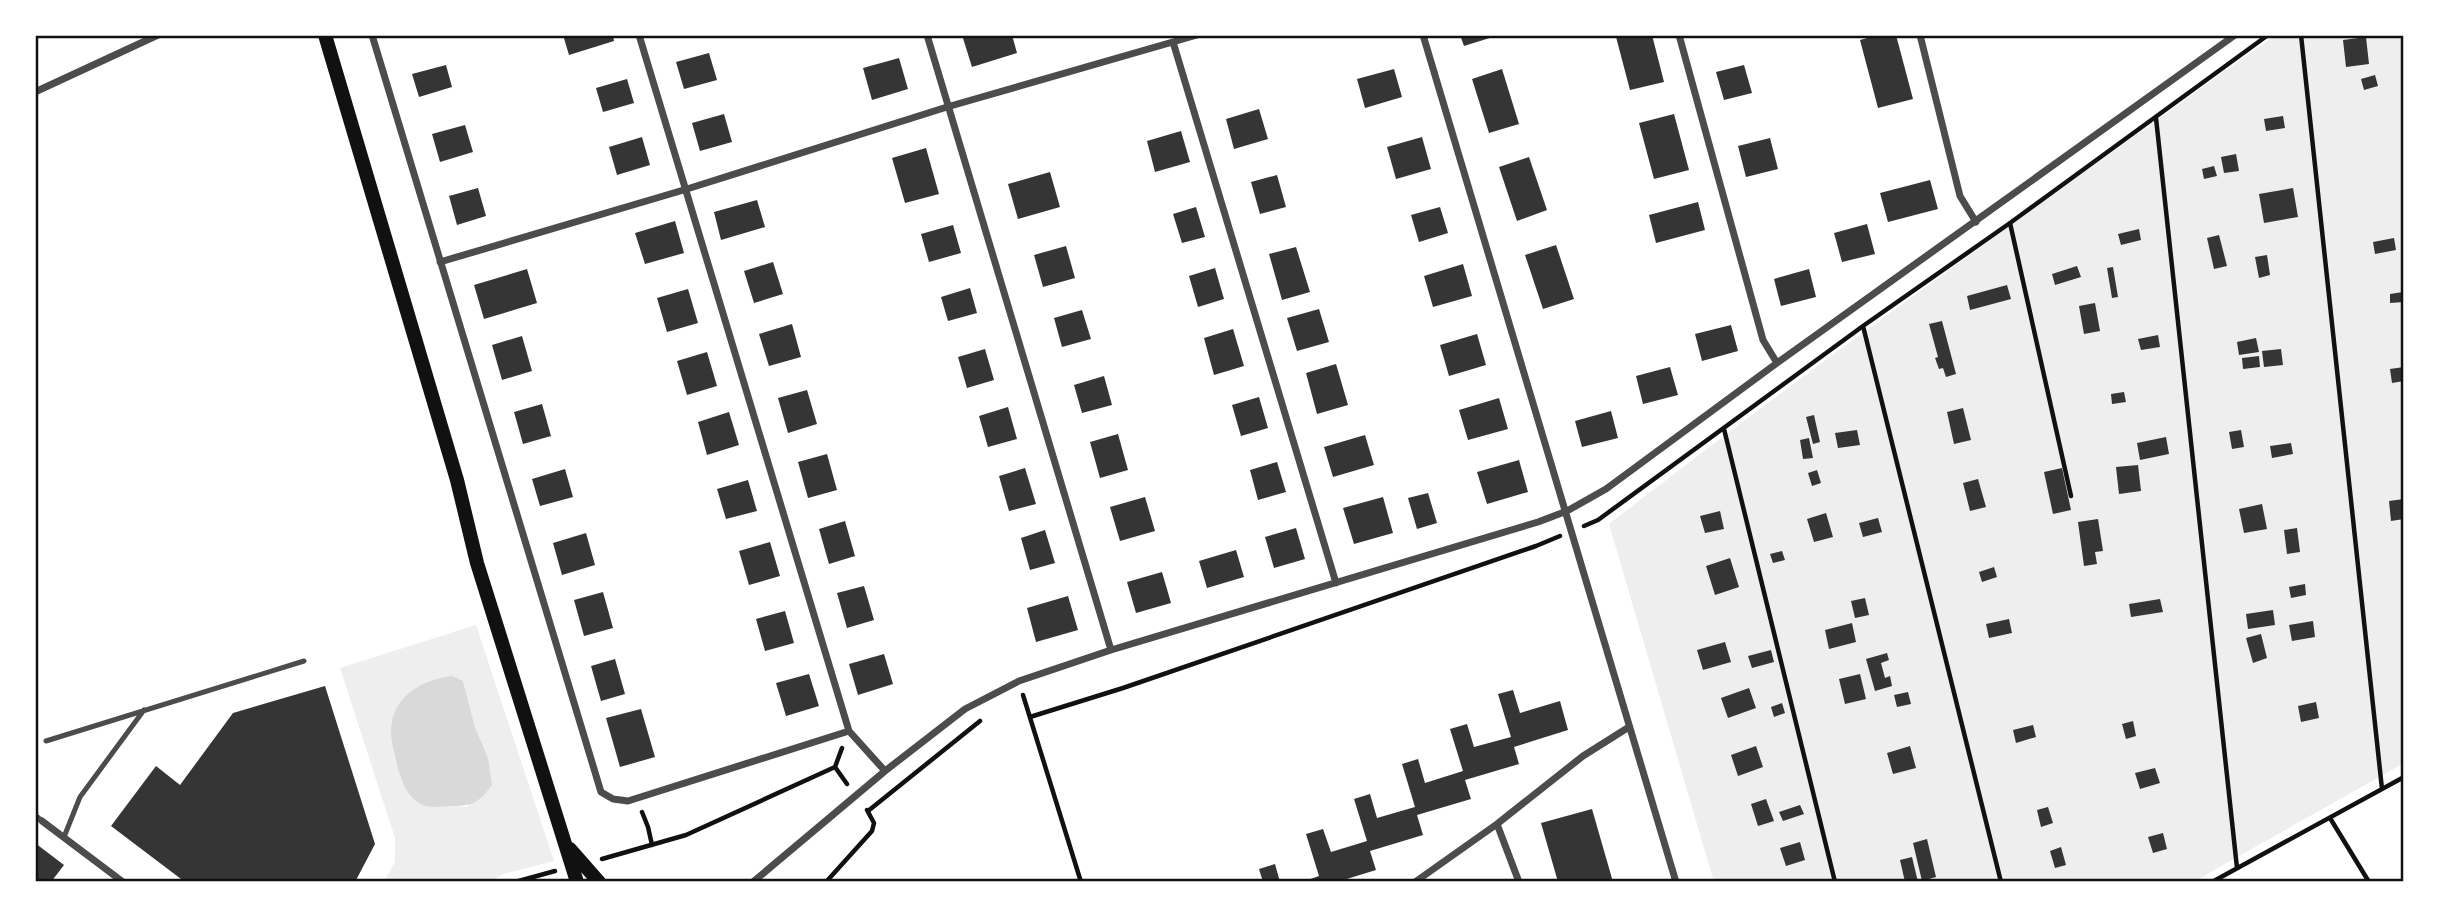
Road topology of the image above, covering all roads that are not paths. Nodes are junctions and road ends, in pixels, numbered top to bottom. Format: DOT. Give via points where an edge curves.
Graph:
graph roads {
  1 [pos="158,35"];
  2 [pos="325,35"];
  3 [pos="372,35"];
  4 [pos="639,35"];
  5 [pos="927,35"];
  6 [pos="1197,35"];
  7 [pos="1423,35"];
  8 [pos="1679,35"];
  9 [pos="1920,35"];
  10 [pos="2235,35"];
  11 [pos="1173,42"];
  12 [pos="35,92"];
  13 [pos="947,107"];
  14 [pos="687,189"];
  15 [pos="1976,222"];
  16 [pos="440,262"];
  17 [pos="1777,363"];
  18 [pos="1567,510"];
  19 [pos="1336,583"];
  20 [pos="1111,650"];
  21 [pos="304,661"];
  22 [pos="145,709"];
  23 [pos="1629,727"];
  24 [pos="849,731"];
  25 [pos="46,741"];
  26 [pos="885,771"];
  27 [pos="38,818"];
  28 [pos="1497,824"];
  29 [pos="64,837"];
  30 [pos="565,843"];
  31 [pos="771,869"];
  32 [pos="123,882"];
  33 [pos="577,882"];
  34 [pos="599,882"];
  35 [pos="753,882"];
  36 [pos="763,882"];
  37 [pos="1415,882"];
  38 [pos="1519,882"];
  39 [pos="1676,882"];
  1 -- 12 [label="street"];
  2 -- 30 [label="main road" via="457,480 477,563"];
  3 -- 16 [label="street"];
  4 -- 14 [label="street"];
  5 -- 13 [label="street"];
  6 -- 11 [label="street"];
  7 -- 18 [label="street"];
  8 -- 17 [label="street" via="1763,340"];
  9 -- 15 [label="street" via="1960,196"];
  10 -- 15 [label="street"];
  11 -- 13 [label="street"];
  11 -- 19 [label="street"];
  13 -- 14 [label="street"];
  13 -- 20 [label="street"];
  14 -- 16 [label="street"];
  14 -- 24 [label="street"];
  15 -- 17 [label="street"];
  16 -- 24 [label="street" via="601,792 628,801"];
  17 -- 18 [label="street" via="1606,489"];
  18 -- 19 [label="street"];
  18 -- 23 [label="street"];
  19 -- 20 [label="street"];
  20 -- 26 [label="street" via="1018,681 965,709"];
  21 -- 22 [label="lane"];
  22 -- 25 [label="lane"];
  22 -- 29 [label="lane" via="80,797"];
  23 -- 28 [label="street" via="1583,756"];
  23 -- 39 [label="street"];
  24 -- 26 [label="street"];
  26 -- 31 [label="street"];
  27 -- 29 [label="street"];
  28 -- 37 [label="street"];
  28 -- 38 [label="street"];
  29 -- 32 [label="street"];
  30 -- 33 [label="main road"];
  30 -- 34 [label="main road"];
  31 -- 35 [label="street"];
  31 -- 36 [label="street"];
}
